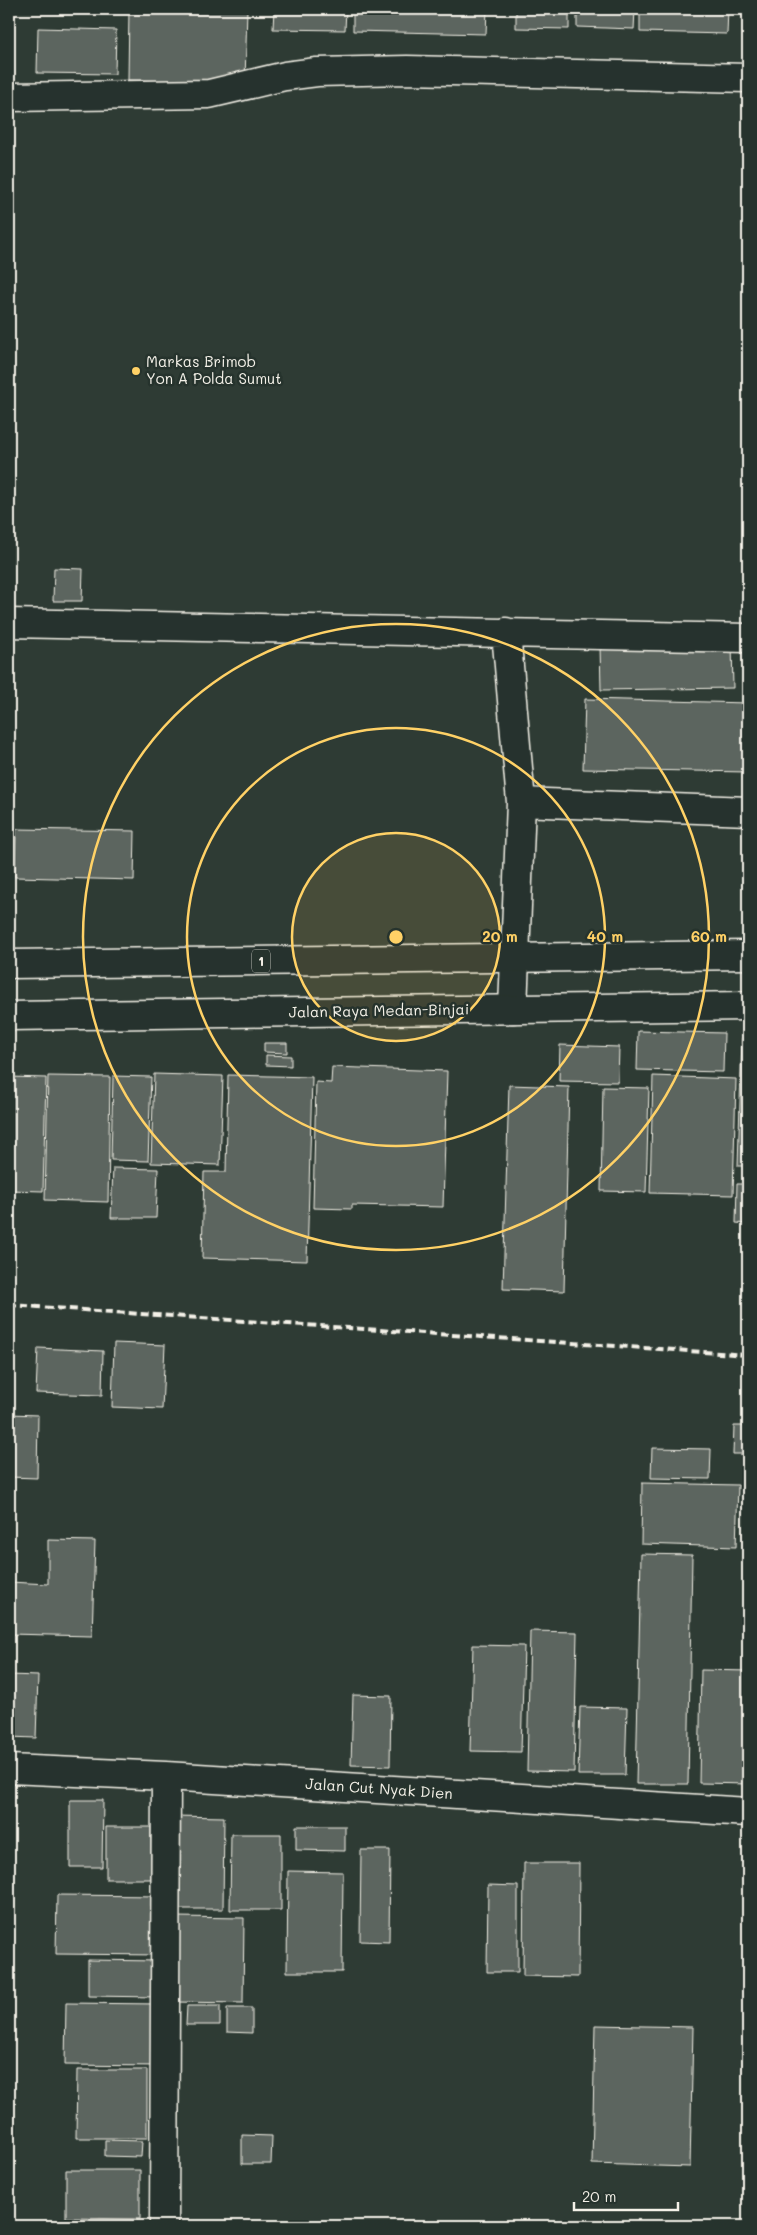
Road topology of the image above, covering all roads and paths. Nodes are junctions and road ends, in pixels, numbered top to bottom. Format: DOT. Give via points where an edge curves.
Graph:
graph roads {
  1 [pos="748,78"];
  2 [pos="9,97"];
  3 [pos="9,623"];
  4 [pos="506,632"];
  5 [pos="748,638"];
  6 [pos="520,802"];
  7 [pos="748,811"];
  8 [pos="748,955"];
  9 [pos="514,957"];
  10 [pos="9,964"];
  11 [pos="748,1006"];
  12 [pos="514,1010"];
  13 [pos="9,1016"];
  14 [pos="9,1769"];
  15 [pos="166,1776"];
  16 [pos="748,1812"];
  17 [pos="164,2226"];
  1 -- 2 [label="street" via="417,70 326,72 285,76 201,94"];
  3 -- 4 [label="street"];
  4 -- 5 [label="street"];
  4 -- 6 [label="street"];
  6 -- 7 [label="street"];
  6 -- 9 [label="street"];
  8 -- 9 [label="street, 1"];
  9 -- 10 [label="street, 1"];
  9 -- 12 [label="street"];
  11 -- 12 [label="street, Jalan Raya Medan-Binjai"];
  12 -- 13 [label="street, Jalan Raya Medan-Binjai"];
  14 -- 15 [label="street, Jalan Cut Nyak Dien"];
  15 -- 16 [label="street, Jalan Cut Nyak Dien"];
  15 -- 17 [label="street"];
}
